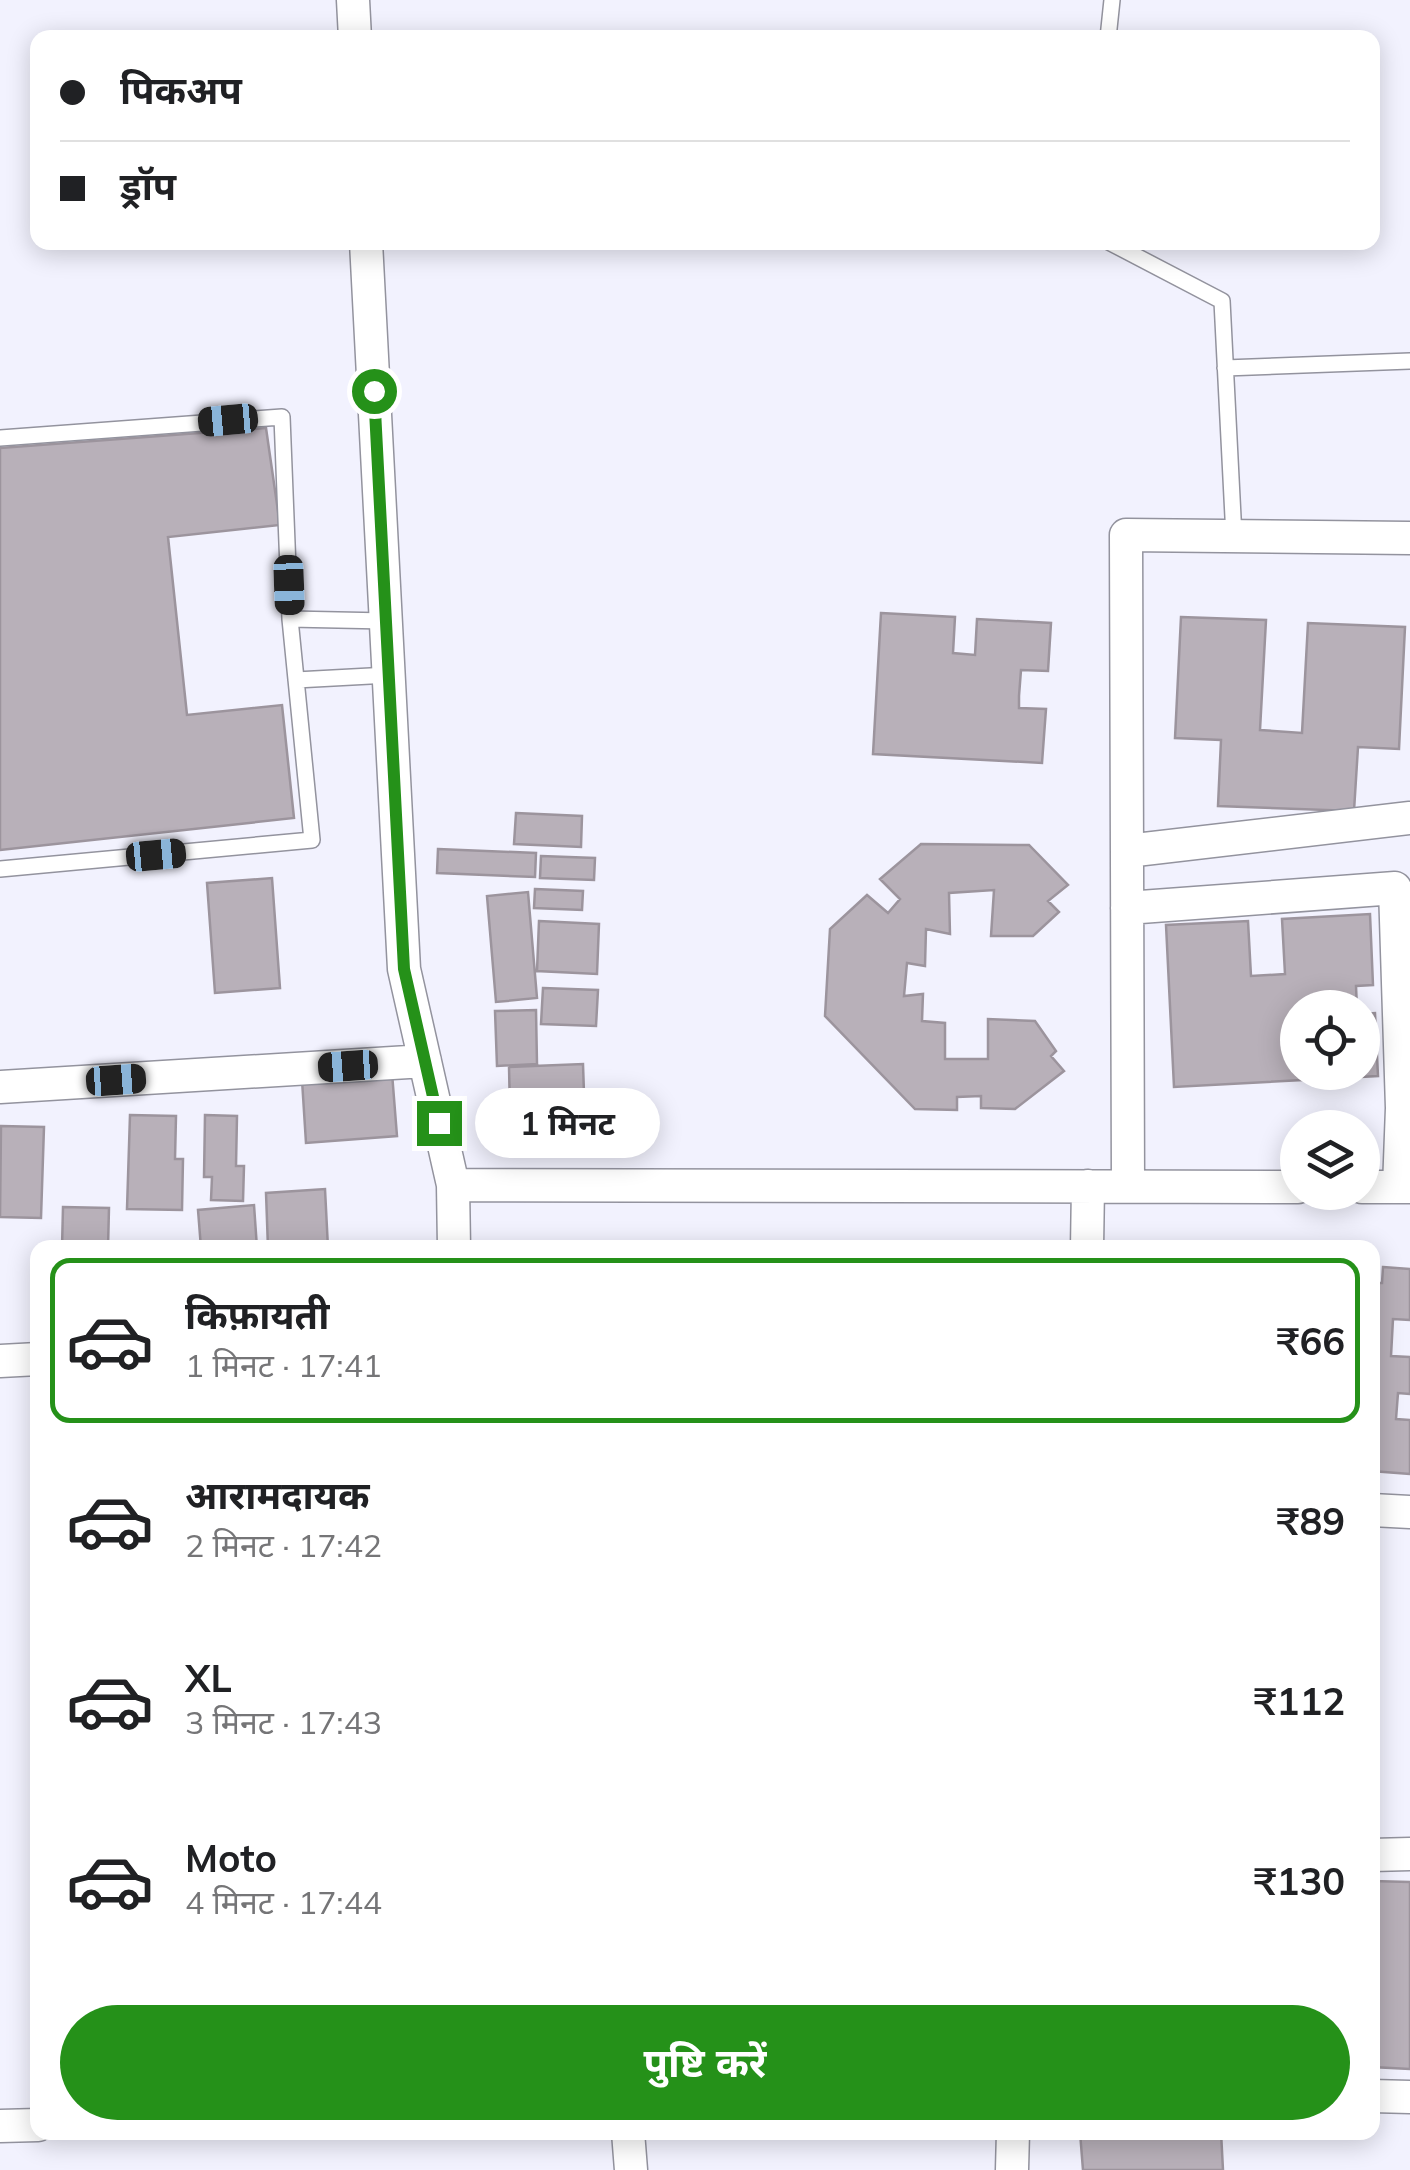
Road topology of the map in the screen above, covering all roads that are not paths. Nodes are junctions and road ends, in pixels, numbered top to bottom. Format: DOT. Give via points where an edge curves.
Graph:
graph roads {
  1 [pos="354,0"];
  2 [pos="1112,0"];
  3 [pos="355,30"];
  4 [pos="1109,30"];
  5 [pos="366,250"];
  6 [pos="1125,250"];
  7 [pos="1410,361"];
  8 [pos="1225,368"];
  9 [pos="0,438"];
  10 [pos="1234,537"];
  11 [pos="1410,538"];
  12 [pos="290,619"];
  13 [pos="386,621"];
  14 [pos="389,675"];
  15 [pos="296,680"];
  16 [pos="1410,818"];
  17 [pos="1127,852"];
  18 [pos="0,870"];
  19 [pos="1126,908"];
  20 [pos="425,1061"];
  21 [pos="0,1087"];
  22 [pos="453,1185"];
  23 [pos="1088,1186"];
  24 [pos="1128,1186"];
  25 [pos="1280,1187"];
  26 [pos="1404,1187"];
  27 [pos="454,1240"];
  28 [pos="1087,1240"];
  29 [pos="30,1359"];
  30 [pos="0,1361"];
  31 [pos="1380,1510"];
  32 [pos="1410,1512"];
  33 [pos="1410,1854"];
  34 [pos="1380,1855"];
  35 [pos="1380,2096"];
  36 [pos="1410,2097"];
  37 [pos="30,2125"];
  38 [pos="0,2126"];
  39 [pos="629,2140"];
  40 [pos="1013,2140"];
  41 [pos="632,2170"];
  42 [pos="1012,2170"];
  1 -- 3 [label="street"];
  2 -- 4 [label="lane"];
  5 -- 13 [label="street"];
  6 -- 8 [label="lane" via="1222,300"];
  7 -- 8 [label="lane"];
  8 -- 10 [label="lane"];
  9 -- 12 [label="lane" via="282,416"];
  10 -- 11 [label="street"];
  10 -- 17 [label="street" via="1126,536"];
  12 -- 13 [label="lane"];
  12 -- 15 [label="lane"];
  13 -- 14 [label="street"];
  14 -- 15 [label="lane"];
  14 -- 20 [label="street" via="404,969"];
  15 -- 18 [label="lane" via="312,840"];
  16 -- 17 [label="street"];
  17 -- 19 [label="street"];
  19 -- 24 [label="street"];
  19 -- 26 [label="street" via="1396,888"];
  20 -- 21 [label="street"];
  20 -- 22 [label="street"];
  22 -- 23 [label="street"];
  22 -- 27 [label="street"];
  23 -- 24 [label="street"];
  23 -- 28 [label="street"];
  24 -- 25 [label="street"];
  29 -- 30 [label="street"];
  31 -- 32 [label="street"];
  33 -- 34 [label="street"];
  35 -- 36 [label="street"];
  37 -- 38 [label="street"];
  39 -- 41 [label="street"];
  40 -- 42 [label="street"];
}
